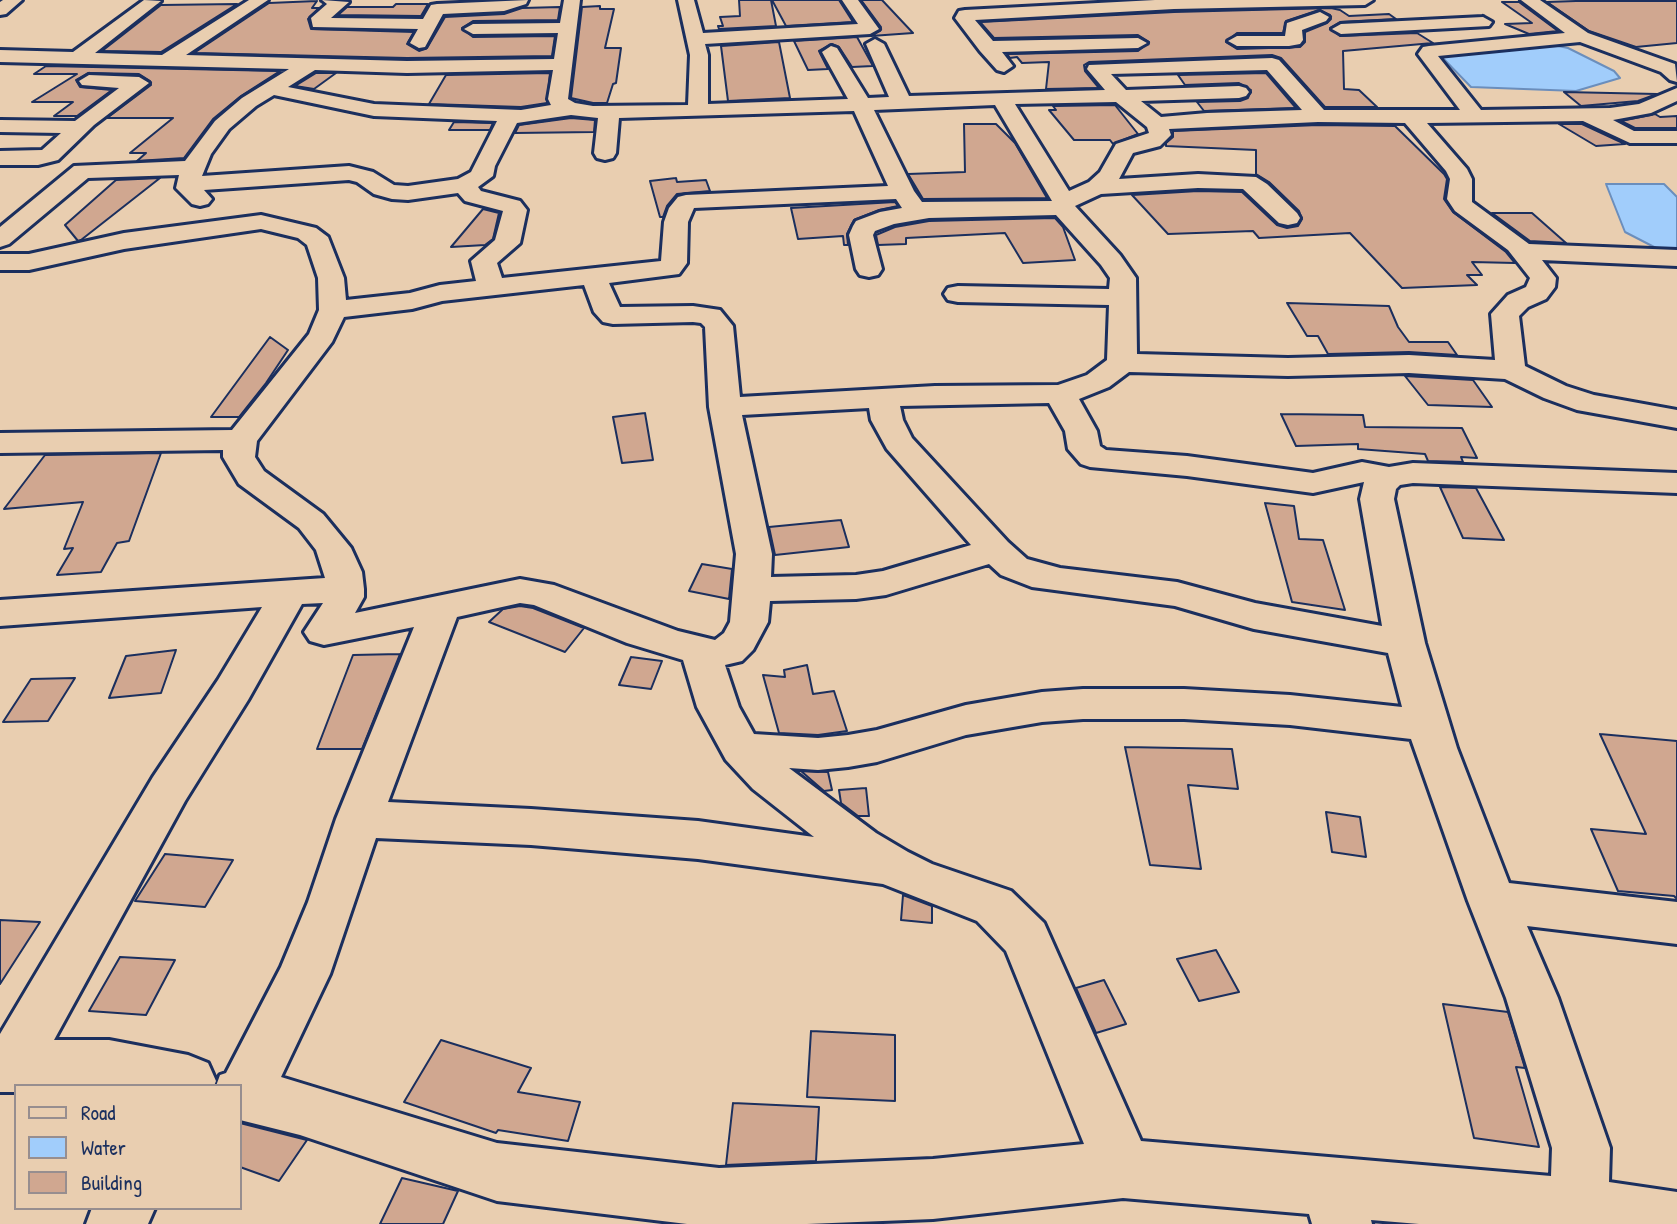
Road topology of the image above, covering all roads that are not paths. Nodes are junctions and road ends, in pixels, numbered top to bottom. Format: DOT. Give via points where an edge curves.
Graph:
graph roads {
  1 [pos="14,0"];
  2 [pos="260,0"];
  3 [pos="330,0"];
  4 [pos="850,0"];
  5 [pos="1286,0"];
  6 [pos="1365,0"];
  7 [pos="1529,0"];
  8 [pos="153,1"];
  9 [pos="1301,1"];
  10 [pos="1172,2"];
  11 [pos="1199,3"];
  12 [pos="522,4"];
  13 [pos="568,4"];
  14 [pos="1459,4"];
  15 [pos="969,7"];
  16 [pos="0,10"];
  17 [pos="694,11"];
  18 [pos="1418,14"];
  19 [pos="1320,17"];
  20 [pos="1504,21"];
  21 [pos="1531,21"];
  22 [pos="1557,21"];
  23 [pos="319,23"];
  24 [pos="427,27"];
  25 [pos="569,28"];
  26 [pos="491,29"];
  27 [pos="1341,29"];
  28 [pos="1582,37"];
  29 [pos="696,39"];
  30 [pos="1253,40"];
  31 [pos="1213,41"];
  32 [pos="1160,43"];
  33 [pos="875,44"];
  34 [pos="1374,46"];
  35 [pos="986,47"];
  36 [pos="1406,50"];
  37 [pos="1429,51"];
  38 [pos="831,52"];
  39 [pos="0,56"];
  40 [pos="77,58"];
  41 [pos="169,58"];
  42 [pos="315,64"];
  43 [pos="563,64"];
  44 [pos="1272,64"];
  45 [pos="479,66"];
  46 [pos="407,67"];
  47 [pos="1677,76"];
  48 [pos="74,80"];
  49 [pos="800,87"];
  50 [pos="271,89"];
  51 [pos="1297,91"];
  52 [pos="1677,94"];
  53 [pos="1031,96"];
  54 [pos="1121,96"];
  55 [pos="1002,99"];
  56 [pos="902,103"];
  57 [pos="862,105"];
  58 [pos="810,107"];
  59 [pos="571,109"];
  60 [pos="698,111"];
  61 [pos="609,112"];
  62 [pos="1588,115"];
  63 [pos="520,116"];
  64 [pos="1318,116"];
  65 [pos="1475,116"];
  66 [pos="1411,117"];
  67 [pos="1157,124"];
  68 [pos="0,126"];
  69 [pos="80,127"];
  70 [pos="1677,137"];
  71 [pos="605,153"];
  72 [pos="6,162"];
  73 [pos="191,176"];
  74 [pos="464,185"];
  75 [pos="1097,187"];
  76 [pos="903,192"];
  77 [pos="1063,205"];
  78 [pos="929,211"];
  79 [pos="1289,218"];
  80 [pos="261,222"];
  81 [pos="0,239"];
  82 [pos="1521,251"];
  83 [pos="1677,258"];
  84 [pos="0,262"];
  85 [pos="869,269"];
  86 [pos="593,276"];
  87 [pos="492,287"];
  88 [pos="958,294"];
  89 [pos="1123,297"];
  90 [pos="333,310"];
  91 [pos="1122,363"];
  92 [pos="1511,370"];
  93 [pos="1058,394"];
  94 [pos="883,399"];
  95 [pos="725,407"];
  96 [pos="1677,419"];
  97 [pos="5,439"];
  98 [pos="241,440"];
  99 [pos="1389,477"];
  100 [pos="1677,483"];
  101 [pos="995,550"];
  102 [pos="345,589"];
  103 [pos="753,589"];
  104 [pos="290,592"];
  105 [pos="441,609"];
  106 [pos="0,613"];
  107 [pos="1405,643"];
  108 [pos="701,652"];
  109 [pos="1428,725"];
  110 [pos="741,749"];
  111 [pos="359,819"];
  112 [pos="891,866"];
  113 [pos="1492,901"];
  114 [pos="1677,923"];
  115 [pos="5,1066"];
  116 [pos="194,1084"];
  117 [pos="216,1084"];
  118 [pos="242,1095"];
  119 [pos="1123,1170"];
  120 [pos="1336,1206"];
  121 [pos="833,1209"];
  122 [pos="1579,1209"];
  123 [pos="1677,1222"];
  1 -- 16 [label="street"];
  2 -- 41 [label="street"];
  3 -- 23 [label="street" via="341,2"];
  4 -- 29 [label="street" via="870,29"];
  5 -- 9 [label="street"];
  5 -- 11 [label="street"];
  6 -- 9 [label="street"];
  7 -- 22 [label="street"];
  8 -- 40 [label="street"];
  9 -- 19 [label="street"];
  10 -- 11 [label="street"];
  10 -- 15 [label="street"];
  11 -- 30 [label="street"];
  12 -- 24 [label="street" via="441,7 434,10"];
  13 -- 25 [label="street"];
  14 -- 18 [label="street" via="1451,11"];
  15 -- 35 [label="street" via="964,18"];
  17 -- 29 [label="street"];
  19 -- 27 [label="street"];
  19 -- 30 [label="street" via="1293,27 1294,40"];
  20 -- 27 [label="street"];
  21 -- 22 [label="street"];
  22 -- 28 [label="street"];
  23 -- 24 [label="street"];
  23 -- 42 [label="street" via="295,41 331,50"];
  24 -- 26 [label="street"];
  24 -- 46 [label="street"];
  25 -- 26 [label="street"];
  25 -- 43 [label="street"];
  26 -- 45 [label="street"];
  27 -- 34 [label="street"];
  28 -- 37 [label="street"];
  28 -- 47 [label="street" via="1668,68"];
  29 -- 60 [label="street"];
  30 -- 31 [label="street"];
  30 -- 44 [label="street"];
  32 -- 35 [label="street"];
  33 -- 56 [label="street"];
  35 -- 53 [label="street"];
  36 -- 37 [label="street"];
  37 -- 65 [label="street"];
  38 -- 57 [label="street"];
  39 -- 40 [label="street"];
  40 -- 41 [label="street"];
  41 -- 42 [label="street"];
  42 -- 46 [label="street"];
  42 -- 50 [label="street"];
  43 -- 45 [label="street"];
  43 -- 59 [label="street" via="558,99"];
  44 -- 51 [label="street"];
  44 -- 54 [label="street" via="1096,69"];
  45 -- 46 [label="street"];
  48 -- 69 [label="street" via="139,83"];
  49 -- 58 [label="street"];
  50 -- 63 [label="street" via="374,110"];
  50 -- 73 [label="street" via="222,125 200,153"];
  51 -- 54 [label="street"];
  51 -- 64 [label="street"];
  52 -- 62 [label="street" via="1644,109"];
  53 -- 54 [label="street"];
  53 -- 55 [label="street"];
  54 -- 67 [label="street"];
  55 -- 56 [label="street"];
  55 -- 77 [label="street"];
  56 -- 57 [label="street"];
  57 -- 58 [label="street"];
  57 -- 76 [label="street"];
  58 -- 60 [label="street"];
  59 -- 61 [label="street"];
  59 -- 63 [label="street"];
  60 -- 61 [label="street"];
  61 -- 71 [label="street"];
  62 -- 65 [label="street"];
  62 -- 70 [label="street" via="1630,136"];
  63 -- 74 [label="street" via="506,123 482,176"];
  64 -- 66 [label="street"];
  64 -- 67 [label="street"];
  65 -- 66 [label="street"];
  66 -- 82 [label="street" via="1456,169 1463,206"];
  67 -- 75 [label="street" via="1160,135 1124,149"];
  68 -- 69 [label="street"];
  69 -- 72 [label="street" via="50,155"];
  73 -- 74 [label="street" via="349,173 382,189 408,193"];
  73 -- 80 [label="street" via="188,188 198,198"];
  73 -- 81 [label="street" via="82,171"];
  74 -- 87 [label="street" via="473,196 515,210 507,243 484,261"];
  75 -- 77 [label="street"];
  75 -- 79 [label="street" via="1248,182"];
  76 -- 78 [label="street" via="915,207"];
  76 -- 86 [label="street" via="686,202 676,222 677,244 670,268"];
  77 -- 78 [label="street"];
  77 -- 89 [label="street" via="1123,278"];
  78 -- 85 [label="street" via="888,217 866,226 861,235"];
  80 -- 84 [label="street" via="124,241 29,262"];
  80 -- 90 [label="street" via="307,233 319,242 331,278"];
  82 -- 83 [label="street"];
  82 -- 92 [label="street" via="1543,278 1536,293 1505,314"];
  86 -- 87 [label="street"];
  86 -- 95 [label="street" via="613,316 710,316 719,326"];
  87 -- 90 [label="street"];
  88 -- 89 [label="street"];
  89 -- 91 [label="street"];
  90 -- 98 [label="street" via="315,346"];
  91 -- 92 [label="street" via="1409,364"];
  91 -- 93 [label="street" via="1098,382"];
  92 -- 96 [label="street" via="1588,403"];
  93 -- 94 [label="street"];
  93 -- 99 [label="street" via="1082,431 1084,449 1101,460 1313,483 1362,472"];
  94 -- 95 [label="street"];
  94 -- 101 [label="street" via="898,442"];
  95 -- 103 [label="street" via="754,554"];
  97 -- 98 [label="street"];
  98 -- 102 [label="street" via="243,467 311,521 333,548"];
  99 -- 100 [label="street" via="1450,473"];
  99 -- 107 [label="street" via="1379,485 1377,499"];
  101 -- 103 [label="street" via="886,583"];
  101 -- 107 [label="street" via="1032,575 1177,594 1254,616"];
  102 -- 104 [label="street"];
  102 -- 105 [label="street" via="345,597 324,632"];
  103 -- 108 [label="street" via="749,622 740,641 728,651"];
  104 -- 106 [label="street"];
  104 -- 115 [label="street"];
  105 -- 108 [label="street" via="496,594 541,594 641,634"];
  105 -- 111 [label="street"];
  107 -- 109 [label="street"];
  108 -- 110 [label="street" via="718,707"];
  109 -- 110 [label="street" via="1290,710 1083,704 966,720 848,751 818,754"];
  109 -- 113 [label="street"];
  110 -- 112 [label="street" via="780,785"];
  111 -- 112 [label="street" via="698,840"];
  111 -- 117 [label="street" via="303,974"];
  112 -- 119 [label="street" via="994,906 1026,938"];
  113 -- 114 [label="street"];
  113 -- 122 [label="street" via="1532,998 1581,1148"];
  115 -- 116 [label="street" via="109,1066"];
  118 -- 121 [label="street" via="300,1108 497,1172"];
  119 -- 120 [label="street"];
  119 -- 121 [label="street" via="933,1188"];
  120 -- 122 [label="street"];
  122 -- 123 [label="street"];
}
